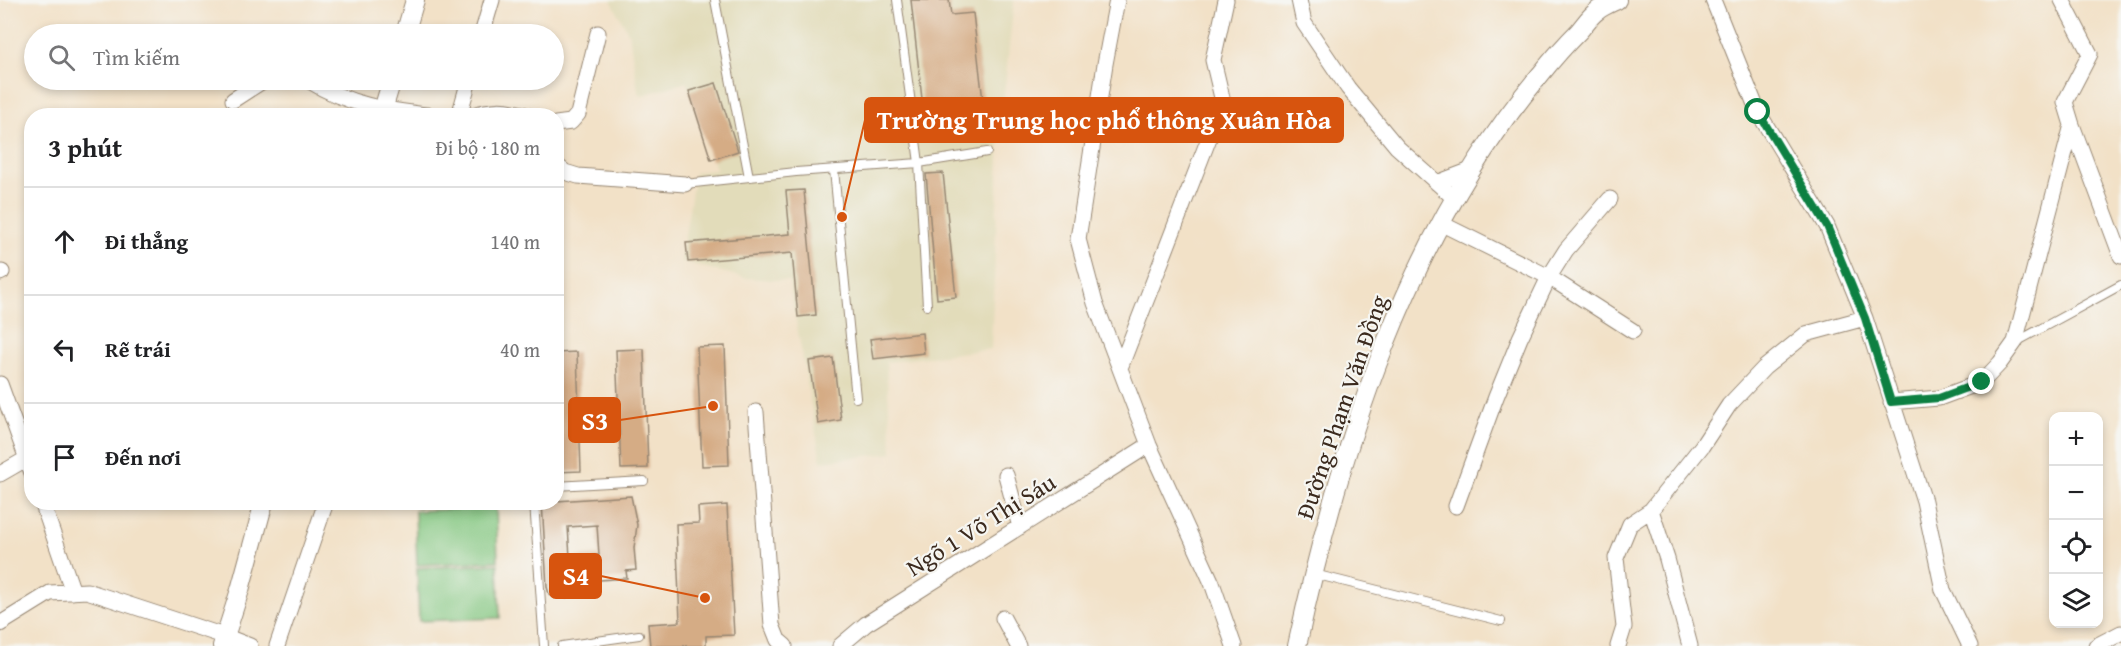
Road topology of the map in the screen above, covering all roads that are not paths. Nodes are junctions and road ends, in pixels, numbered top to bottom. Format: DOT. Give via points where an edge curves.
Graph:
graph roads {
  1 [pos="415,0"];
  2 [pos="492,0"];
  3 [pos="715,0"];
  4 [pos="897,0"];
  5 [pos="1117,0"];
  6 [pos="1226,0"];
  7 [pos="1299,0"];
  8 [pos="1617,0"];
  9 [pos="1713,0"];
  10 [pos="2062,0"];
  11 [pos="408,24"];
  12 [pos="485,24"];
  13 [pos="598,33"];
  14 [pos="248,90"];
  15 [pos="326,90"];
  16 [pos="389,90"];
  17 [pos="466,90"];
  18 [pos="233,100"];
  19 [pos="370,108"];
  20 [pos="383,108"];
  21 [pos="461,108"];
  22 [pos="564,123"];
  23 [pos="2072,125"];
  24 [pos="987,152"];
  25 [pos="919,163"];
  26 [pos="834,170"];
  27 [pos="1471,170"];
  28 [pos="564,171"];
  29 [pos="749,177"];
  30 [pos="1437,183"];
  31 [pos="685,184"];
  32 [pos="1454,198"];
  33 [pos="1611,199"];
  34 [pos="1440,223"];
  35 [pos="2121,256"];
  36 [pos="1549,277"];
  37 [pos="2121,285"];
  38 [pos="927,306"];
  39 [pos="1865,318"];
  40 [pos="1633,331"];
  41 [pos="2015,342"];
  42 [pos="1120,368"];
  43 [pos="0,384"];
  44 [pos="855,398"];
  45 [pos="1891,402"];
  46 [pos="756,412"];
  47 [pos="1149,445"];
  48 [pos="24,453"];
  49 [pos="24,460"];
  50 [pos="0,474"];
  51 [pos="1006,475"];
  52 [pos="644,481"];
  53 [pos="564,486"];
  54 [pos="1456,506"];
  55 [pos="45,510"];
  56 [pos="262,510"];
  57 [pos="323,510"];
  58 [pos="535,510"];
  59 [pos="1651,510"];
  60 [pos="1020,526"];
  61 [pos="1312,574"];
  62 [pos="73,592"];
  63 [pos="1003,618"];
  64 [pos="1501,621"];
  65 [pos="0,624"];
  66 [pos="2121,633"];
  67 [pos="639,635"];
  68 [pos="223,641"];
  69 [pos="250,646"];
  70 [pos="277,646"];
  71 [pos="544,646"];
  72 [pos="562,646"];
  73 [pos="785,646"];
  74 [pos="840,646"];
  75 [pos="1018,646"];
  76 [pos="1234,646"];
  77 [pos="1297,646"];
  78 [pos="1618,646"];
  79 [pos="1690,646"];
  80 [pos="1970,646"];
  81 [pos="2096,646"];
  1 -- 11 [label="street"];
  2 -- 12 [label="street"];
  3 -- 29 [label="lane"];
  4 -- 25 [label="lane"];
  5 -- 42 [label="street" via="1078,239 1095,303"];
  6 -- 42 [label="street" via="1213,60 1222,102"];
  7 -- 30 [label="street" via="1304,23 1348,88 1397,147"];
  8 -- 27 [label="street, Đường Phạm Văn Đồng" via="1595,8 1522,95"];
  9 -- 39 [label="street" via="1758,112 1827,226"];
  10 -- 23 [label="street" via="2090,54 2065,102"];
  13 -- 22 [label="street" via="578,114"];
  14 -- 18 [label="street"];
  15 -- 19 [label="street"];
  16 -- 20 [label="street"];
  17 -- 21 [label="street"];
  23 -- 35 [label="street"];
  23 -- 41 [label="street"];
  24 -- 25 [label="lane"];
  25 -- 26 [label="lane"];
  25 -- 38 [label="lane"];
  26 -- 29 [label="lane"];
  26 -- 44 [label="lane"];
  27 -- 30 [label="street"];
  27 -- 32 [label="street, Đường Phạm Văn Đồng"];
  28 -- 31 [label="street" via="578,176"];
  29 -- 31 [label="lane"];
  30 -- 32 [label="street"];
  32 -- 34 [label="street, Đường Phạm Văn Đồng"];
  33 -- 36 [label="street" via="1566,250"];
  34 -- 36 [label="street"];
  34 -- 61 [label="street, Đường Phạm Văn Đồng" via="1392,324 1344,462"];
  36 -- 40 [label="street"];
  36 -- 54 [label="street" via="1496,397"];
  37 -- 41 [label="lane"];
  39 -- 45 [label="street"];
  39 -- 59 [label="street" via="1806,334 1764,368 1729,405"];
  41 -- 45 [label="street" via="1982,382 1939,398"];
  42 -- 47 [label="street"];
  43 -- 48 [label="street"];
  45 -- 80 [label="street" via="1924,501 1943,590"];
  46 -- 73 [label="street" via="772,625"];
  47 -- 60 [label="street, Ngõ 1 Võ Thị Sáu"];
  47 -- 76 [label="street" via="1212,583"];
  49 -- 50 [label="street"];
  51 -- 60 [label="street"];
  52 -- 53 [label="lane"];
  55 -- 62 [label="street"];
  56 -- 68 [label="street"];
  57 -- 70 [label="street"];
  58 -- 71 [label="lane"];
  59 -- 78 [label="street" via="1630,524 1616,558 1624,627"];
  59 -- 79 [label="street"];
  60 -- 74 [label="street, Ngõ 1 Võ Thị Sáu" via="866,624"];
  61 -- 64 [label="lane"];
  61 -- 77 [label="street, Đường Phạm Văn Đồng"];
  62 -- 65 [label="street" via="50,593"];
  62 -- 68 [label="street" via="87,591"];
  63 -- 75 [label="street"];
  66 -- 81 [label="street"];
  67 -- 72 [label="lane"];
  68 -- 69 [label="street"];
}
